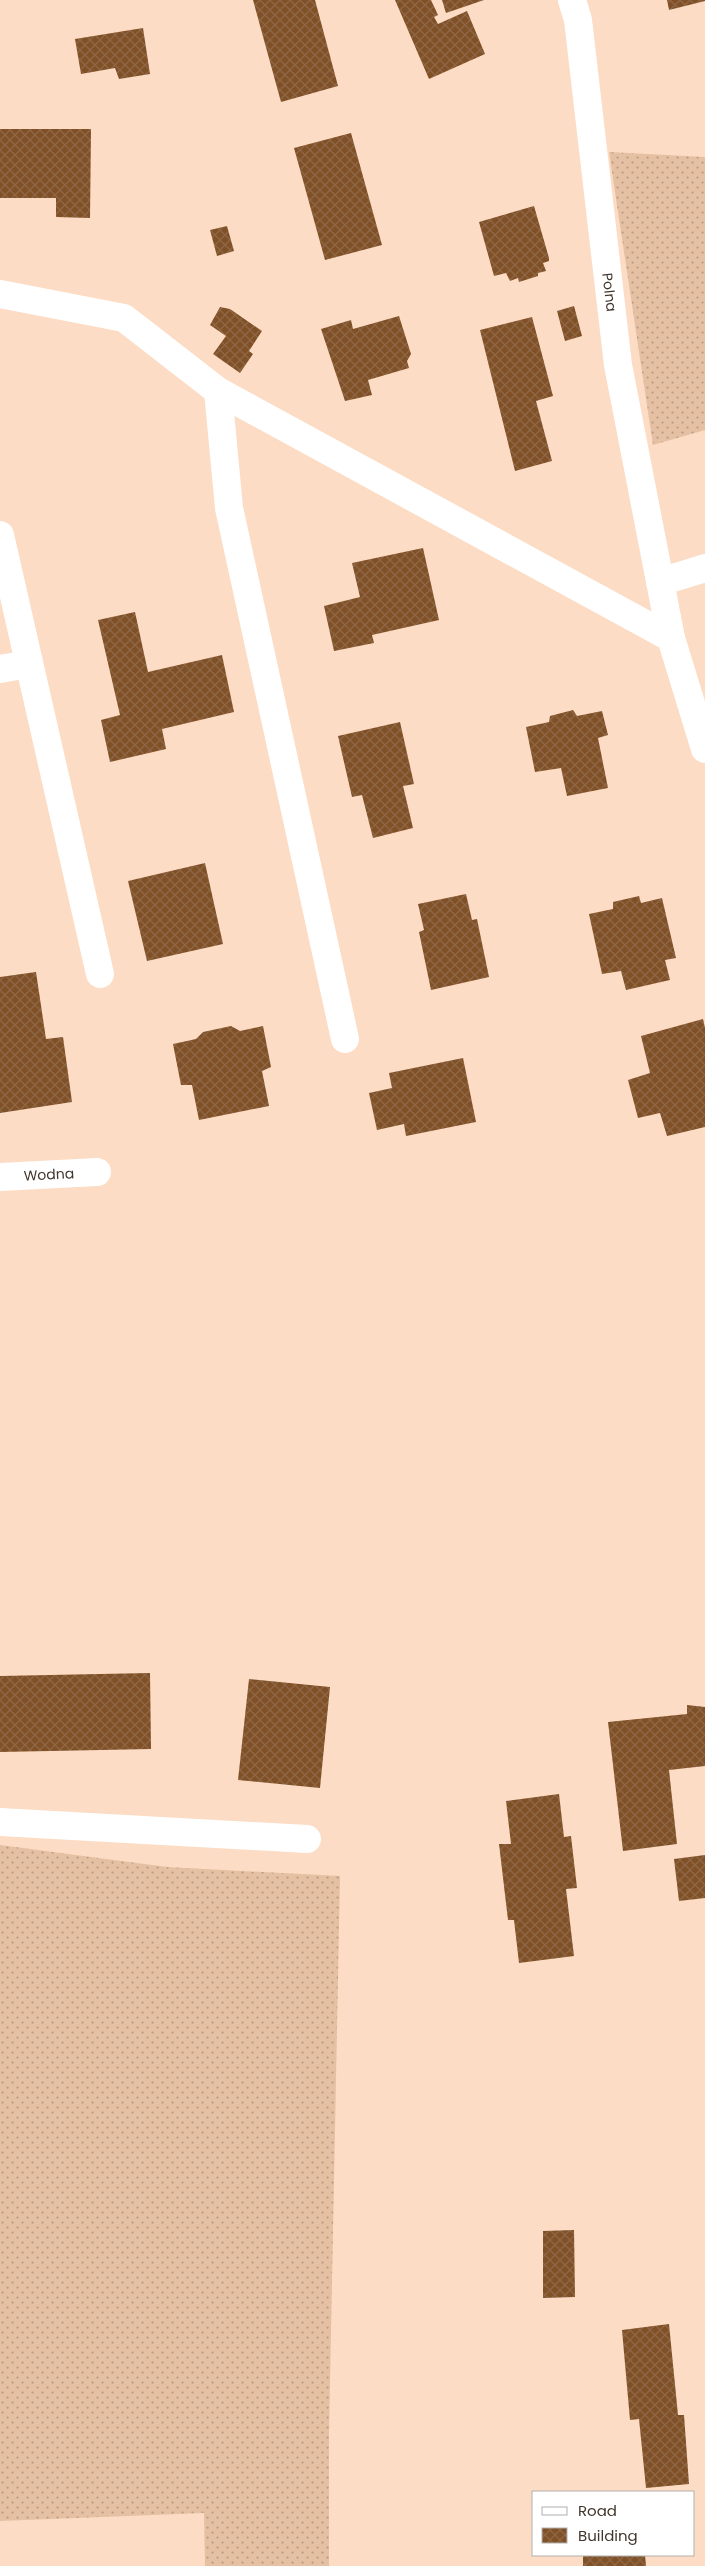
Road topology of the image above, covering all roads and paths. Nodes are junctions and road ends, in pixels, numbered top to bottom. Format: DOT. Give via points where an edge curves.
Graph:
graph roads {
  1 [pos="572,0"];
  2 [pos="0,294"];
  3 [pos="218,392"];
  4 [pos="0,535"];
  5 [pos="705,568"];
  6 [pos="660,582"];
  7 [pos="671,638"];
  8 [pos="29,664"];
  9 [pos="0,669"];
  10 [pos="705,749"];
  11 [pos="100,974"];
  12 [pos="344,1039"];
  13 [pos="98,1172"];
  14 [pos="0,1177"];
  15 [pos="0,1822"];
  16 [pos="307,1839"];
  1 -- 6 [label="street, Polna" via="578,20 618,365"];
  2 -- 3 [label="street" via="124,318"];
  3 -- 7 [label="street"];
  3 -- 12 [label="street" via="229,508"];
  4 -- 8 [label="street"];
  5 -- 6 [label="street"];
  6 -- 7 [label="street, Polna"];
  7 -- 10 [label="street, Polna"];
  8 -- 9 [label="street"];
  8 -- 11 [label="street"];
  13 -- 14 [label="street, Wodna"];
  15 -- 16 [label="street"];
}
